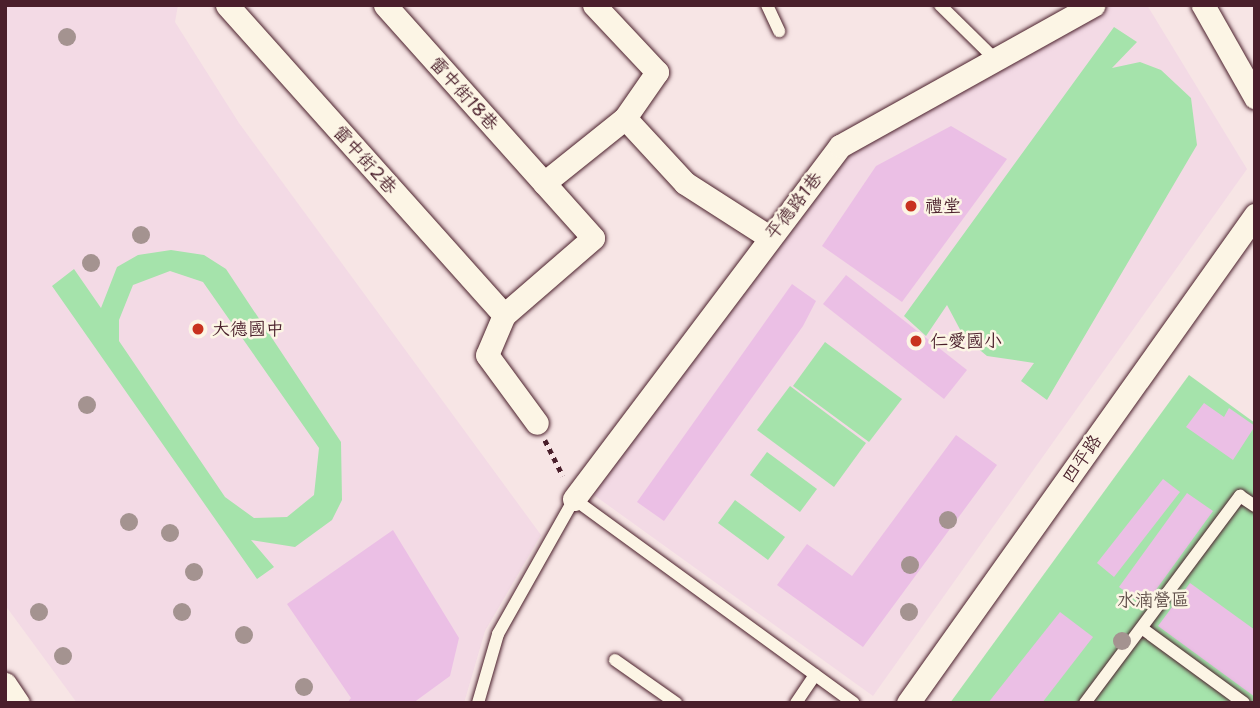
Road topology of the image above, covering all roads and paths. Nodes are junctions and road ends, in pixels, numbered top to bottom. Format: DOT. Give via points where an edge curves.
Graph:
graph roads {
  1 [pos="226,5"];
  2 [pos="384,5"];
  3 [pos="594,5"];
  4 [pos="767,5"];
  5 [pos="940,5"];
  6 [pos="1093,5"];
  7 [pos="1203,5"];
  8 [pos="779,31"];
  9 [pos="995,58"];
  10 [pos="1255,97"];
  11 [pos="625,118"];
  12 [pos="544,183"];
  13 [pos="1255,215"];
  14 [pos="769,237"];
  15 [pos="505,315"];
  16 [pos="537,424"];
  17 [pos="574,499"];
  18 [pos="1255,506"];
  19 [pos="1143,629"];
  20 [pos="615,660"];
  21 [pos="815,675"];
  22 [pos="5,684"];
  23 [pos="18,703"];
  24 [pos="478,703"];
  25 [pos="676,703"];
  26 [pos="796,703"];
  27 [pos="854,703"];
  28 [pos="908,703"];
  29 [pos="1085,703"];
  30 [pos="1244,703"];
  1 -- 15 [label="street, 雷中街2巷"];
  2 -- 12 [label="street, 雷中街18巷"];
  3 -- 11 [label="street" via="657,72"];
  4 -- 8 [label="lane"];
  5 -- 9 [label="lane"];
  6 -- 9 [label="street, 平德路1巷"];
  7 -- 10 [label="street"];
  9 -- 14 [label="street, 平德路1巷" via="840,146"];
  11 -- 12 [label="street"];
  11 -- 14 [label="street" via="685,183"];
  12 -- 15 [label="street" via="593,238"];
  13 -- 28 [label="street, 四平路"];
  14 -- 17 [label="street, 平德路1巷"];
  15 -- 16 [label="street" via="487,355"];
  16 -- 17 [label="path"];
  17 -- 21 [label="lane"];
  17 -- 24 [label="lane" via="498,634"];
  18 -- 19 [label="lane" via="1240,496"];
  19 -- 29 [label="lane"];
  19 -- 30 [label="lane"];
  20 -- 25 [label="lane"];
  21 -- 26 [label="lane"];
  21 -- 27 [label="lane"];
  22 -- 23 [label="street"];
}
